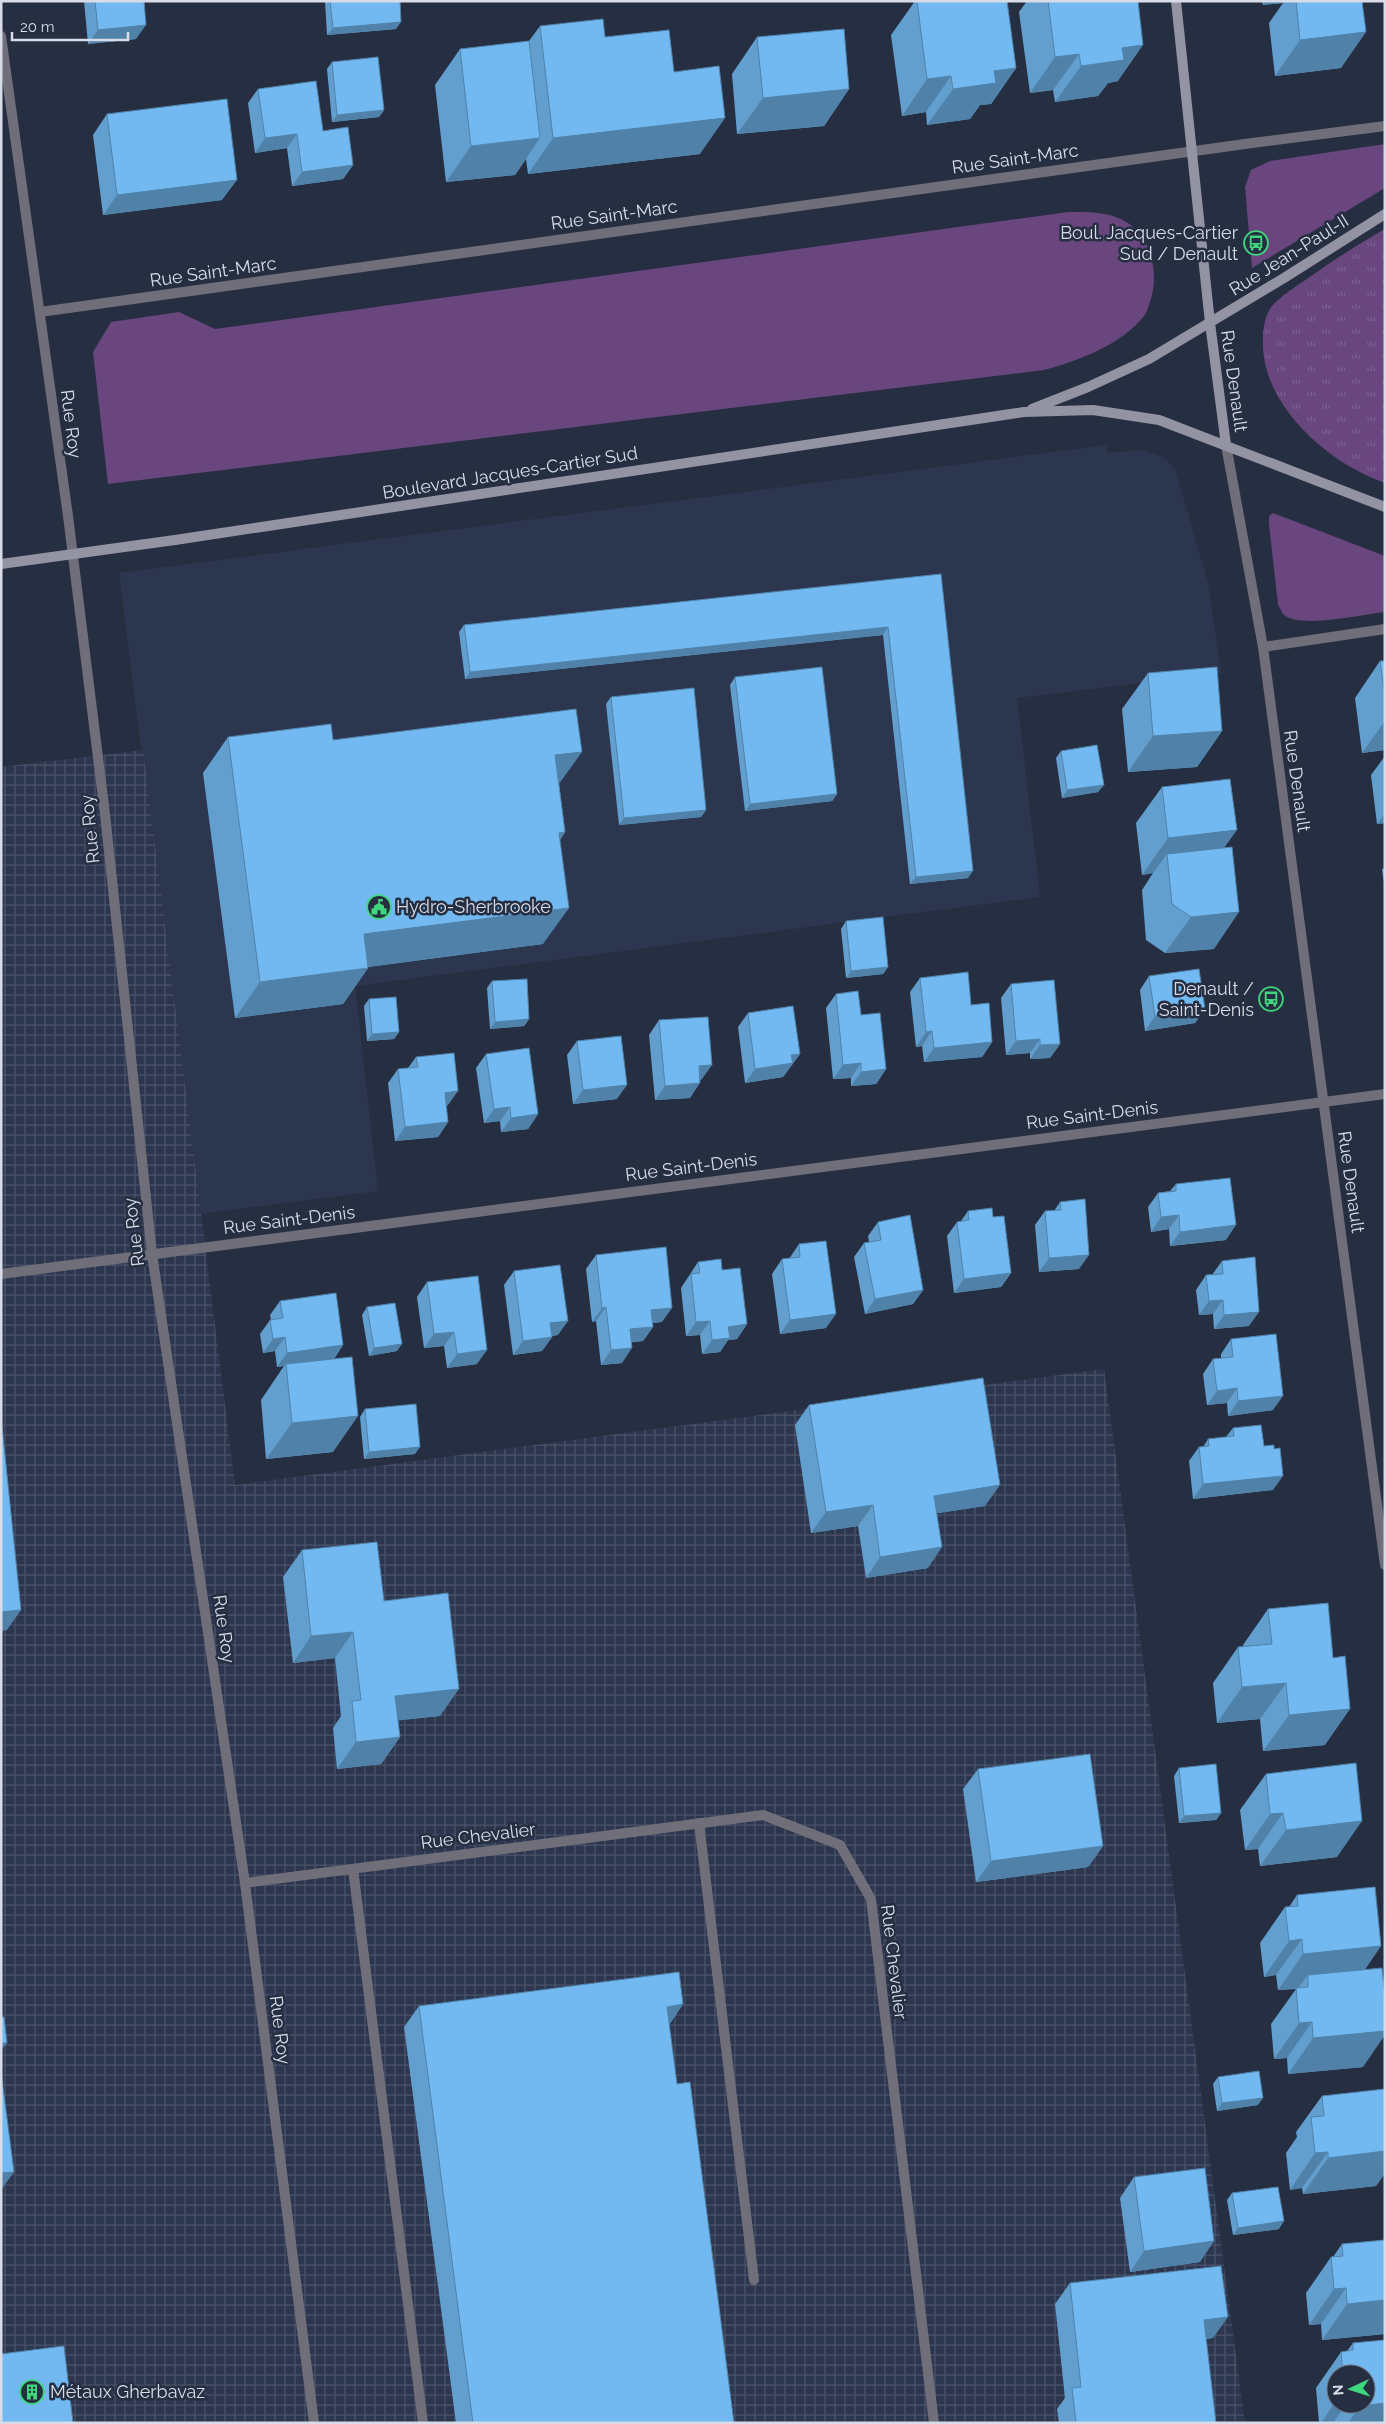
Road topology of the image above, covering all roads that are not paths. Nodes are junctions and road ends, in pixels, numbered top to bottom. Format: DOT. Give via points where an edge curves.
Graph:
graph roads {
  1 [pos="1176,1"];
  2 [pos="1,36"];
  3 [pos="1385,126"];
  4 [pos="1193,151"];
  5 [pos="1385,214"];
  6 [pos="40,312"];
  7 [pos="1210,323"];
  8 [pos="1024,412"];
  9 [pos="1226,445"];
  10 [pos="1385,507"];
  11 [pos="1,564"];
  12 [pos="1385,629"];
  13 [pos="1263,647"];
  14 [pos="1385,1094"];
  15 [pos="1324,1101"];
  16 [pos="152,1254"];
  17 [pos="1,1274"];
  18 [pos="1385,1565"];
  19 [pos="699,1824"];
  20 [pos="353,1869"];
  21 [pos="245,1883"];
  22 [pos="754,2280"];
  23 [pos="314,2423"];
  24 [pos="423,2423"];
  25 [pos="934,2423"];
  1 -- 4 [label="main road, Rue Denault"];
  2 -- 6 [label="street, Rue Roy"];
  3 -- 4 [label="street"];
  4 -- 6 [label="street, Rue Saint-Marc"];
  4 -- 7 [label="main road, Rue Denault"];
  5 -- 7 [label="main road, Rue Jean-Paul-II"];
  6 -- 16 [label="street, Rue Roy" via="103,804"];
  7 -- 8 [label="main road, Boulevard Jacques-Cartier Sud" via="1148,359"];
  7 -- 9 [label="main road, Rue Denault"];
  8 -- 9 [label="main road, Boulevard Jacques-Cartier Sud" via="1093,410 1159,420"];
  8 -- 11 [label="main road, Boulevard Jacques-Cartier Sud, bridge"];
  9 -- 10 [label="main road, Boulevard Jacques-Cartier Sud"];
  9 -- 13 [label="street, Rue Denault"];
  12 -- 13 [label="street"];
  13 -- 15 [label="street, Rue Denault"];
  14 -- 15 [label="street, Rue Saint-Denis"];
  15 -- 16 [label="street, Rue Saint-Denis"];
  15 -- 18 [label="street, Rue Denault"];
  16 -- 17 [label="street, Rue Saint-Denis"];
  16 -- 21 [label="street, Rue Roy"];
  19 -- 20 [label="street, Rue Chevalier"];
  19 -- 22 [label="street"];
  19 -- 25 [label="street, Rue Chevalier" via="763,1815 840,1845 871,1899"];
  20 -- 21 [label="street, Rue Chevalier"];
  20 -- 24 [label="street"];
  21 -- 23 [label="street, Rue Roy"];
}
